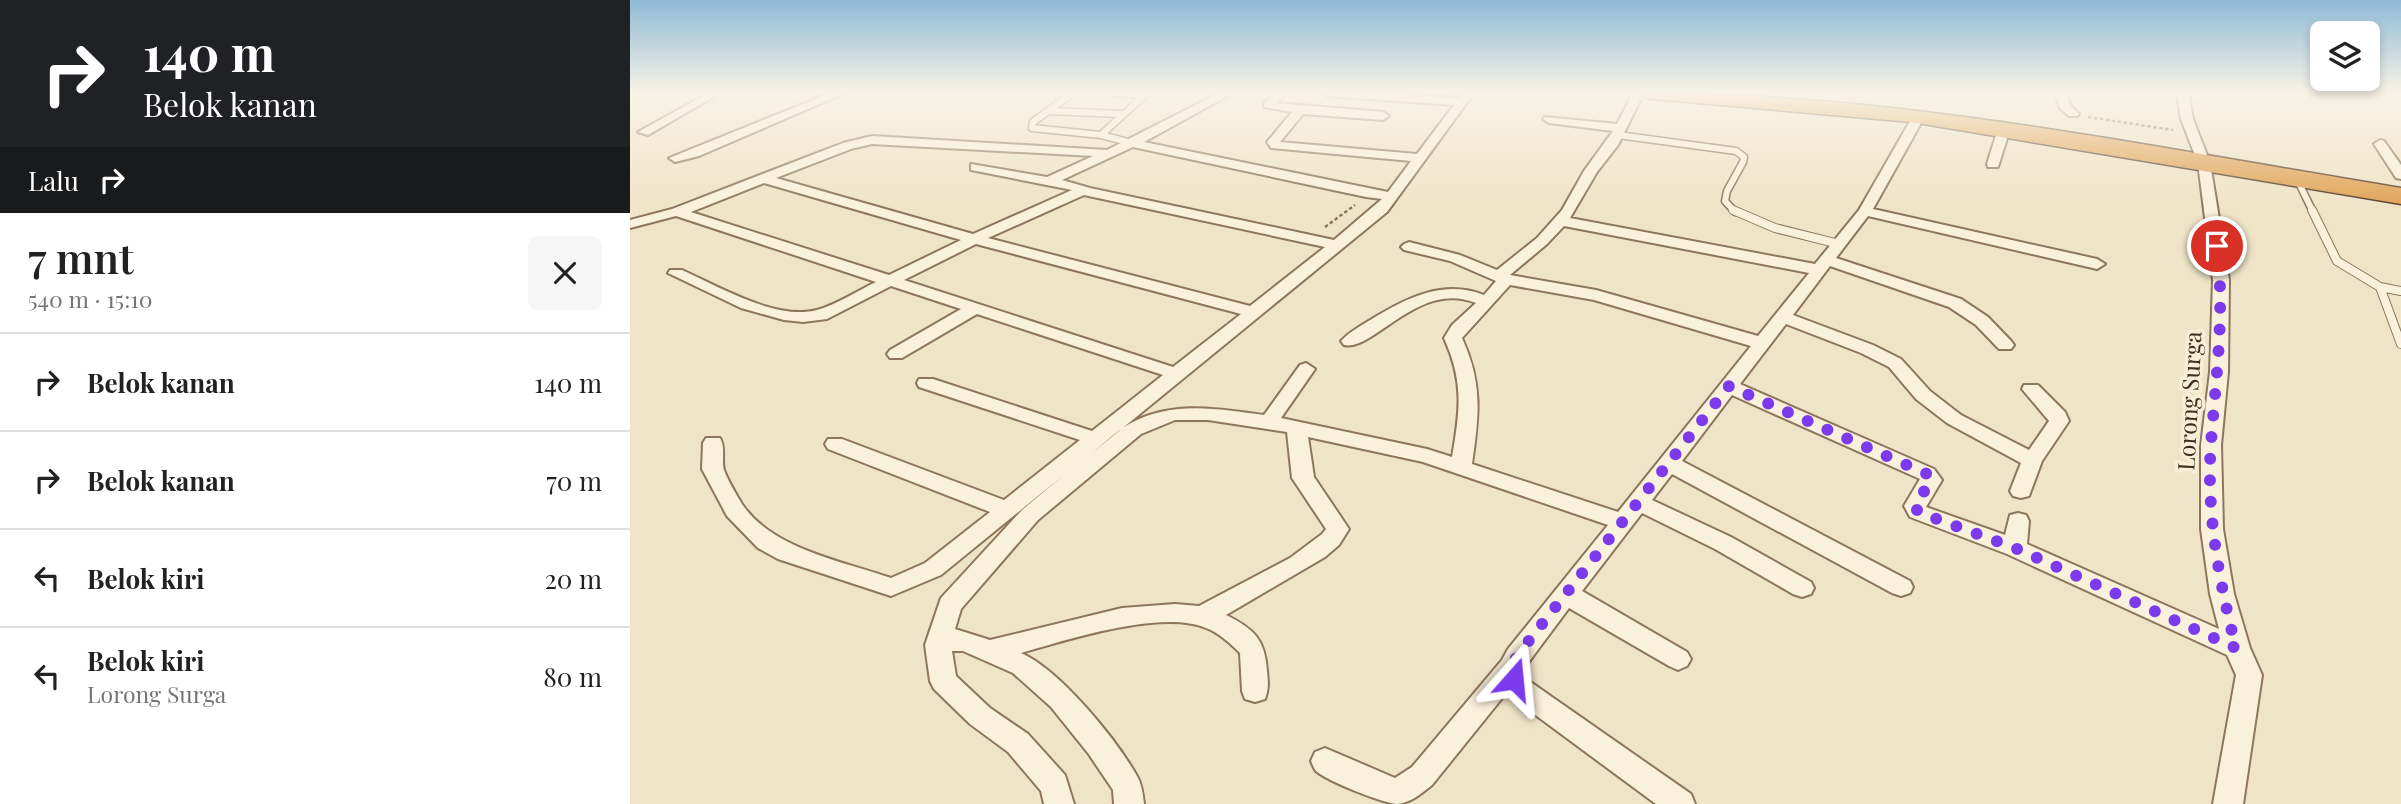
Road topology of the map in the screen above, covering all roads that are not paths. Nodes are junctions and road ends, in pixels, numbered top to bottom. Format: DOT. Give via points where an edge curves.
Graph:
graph roads {
  1 [pos="648,131"];
  2 [pos="749,131"];
  3 [pos="1057,131"];
  4 [pos="1105,131"];
  5 [pos="1156,131"];
  6 [pos="1283,131"];
  7 [pos="1441,131"];
  8 [pos="1620,131"];
  9 [pos="1911,131"];
  10 [pos="2004,131"];
  11 [pos="2013,131"];
  12 [pos="2192,131"];
  13 [pos="645,132"];
  14 [pos="1101,135"];
  15 [pos="1132,143"];
  16 [pos="2380,145"];
  17 [pos="1110,154"];
  18 [pos="676,158"];
  19 [pos="1421,158"];
  20 [pos="2204,163"];
  21 [pos="1993,164"];
  22 [pos="976,167"];
  23 [pos="2401,175"];
  24 [pos="765,179"];
  25 [pos="2297,179"];
  26 [pos="1049,181"];
  27 [pos="1083,191"];
  28 [pos="1391,196"];
  29 [pos="2401,196"];
  30 [pos="1865,211"];
  31 [pos="677,212"];
  32 [pos="1561,221"];
  33 [pos="630,224"];
  34 [pos="974,239"];
  35 [pos="1337,245"];
  36 [pos="1409,247"];
  37 [pos="1829,258"];
  38 [pos="2097,264"];
  39 [pos="676,273"];
  40 [pos="1503,277"];
  41 [pos="890,281"];
  42 [pos="2380,287"];
  43 [pos="2401,291"];
  44 [pos="1487,302"];
  45 [pos="974,309"];
  46 [pos="1254,312"];
  47 [pos="1783,317"];
  48 [pos="1350,341"];
  49 [pos="1762,344"];
  50 [pos="2401,344"];
  51 [pos="2005,345"];
  52 [pos="896,354"];
  53 [pos="1306,369"];
  54 [pos="1178,374"];
  55 [pos="926,383"];
  56 [pos="1729,386"];
  57 [pos="2031,389"];
  58 [pos="1269,422"];
  59 [pos="1297,429"];
  60 [pos="1096,439"];
  61 [pos="713,443"];
  62 [pos="835,444"];
  63 [pos="2032,460"];
  64 [pos="1669,463"];
  65 [pos="1461,468"];
  66 [pos="2021,491"];
  67 [pos="1007,510"];
  68 [pos="1630,512"];
  69 [pos="2018,521"];
  70 [pos="2015,548"];
  71 [pos="1901,587"];
  72 [pos="1802,588"];
  73 [pos="1566,594"];
  74 [pos="1202,616"];
  75 [pos="938,645"];
  76 [pos="2236,648"];
  77 [pos="989,651"];
  78 [pos="1678,659"];
  79 [pos="1512,667"];
  80 [pos="1255,691"];
  81 [pos="1325,761"];
  82 [pos="1391,798"];
  83 [pos="1059,804"];
  84 [pos="1129,804"];
  85 [pos="1680,804"];
  86 [pos="2228,804"];
  1 -- 13 [label="street"];
  2 -- 18 [label="street"];
  3 -- 14 [label="lane"];
  4 -- 14 [label="lane"];
  5 -- 15 [label="street"];
  6 -- 19 [label="street" via="1275,145"];
  7 -- 19 [label="street"];
  8 -- 32 [label="street"];
  8 -- 37 [label="lane" via="1736,151 1744,157 1726,194 1729,210"];
  9 -- 30 [label="street"];
  10 -- 21 [label="street"];
  11 -- 20 [label="highway"];
  12 -- 20 [label="street, Lorong Surga"];
  14 -- 15 [label="lane"];
  15 -- 17 [label="street"];
  15 -- 28 [label="street"];
  16 -- 23 [label="street"];
  17 -- 24 [label="street" via="872,140"];
  17 -- 26 [label="street"];
  19 -- 28 [label="street"];
  20 -- 25 [label="highway"];
  20 -- 76 [label="street, Lorong Surga" via="2221,279 2219,372 2211,444 2213,528 2222,594"];
  22 -- 26 [label="street"];
  24 -- 31 [label="street"];
  24 -- 34 [label="street"];
  25 -- 29 [label="highway"];
  25 -- 42 [label="lane" via="2337,261"];
  26 -- 27 [label="street"];
  27 -- 34 [label="street"];
  27 -- 35 [label="street"];
  28 -- 35 [label="street" via="1382,209"];
  30 -- 37 [label="street"];
  30 -- 38 [label="street"];
  31 -- 33 [label="street"];
  31 -- 41 [label="street"];
  32 -- 37 [label="street"];
  32 -- 40 [label="street"];
  34 -- 41 [label="street"];
  34 -- 46 [label="street"];
  35 -- 46 [label="street"];
  36 -- 40 [label="street" via="1455,258"];
  37 -- 47 [label="street"];
  37 -- 51 [label="street" via="1955,303 1982,321"];
  39 -- 41 [label="street" via="768,312 796,317 821,315"];
  40 -- 44 [label="street"];
  40 -- 49 [label="street" via="1596,295"];
  41 -- 45 [label="street"];
  42 -- 43 [label="lane"];
  42 -- 50 [label="lane"];
  44 -- 48 [label="street" via="1453,293 1414,303"];
  44 -- 65 [label="street" via="1453,338 1467,365 1472,397"];
  45 -- 52 [label="street"];
  45 -- 54 [label="street"];
  46 -- 54 [label="street"];
  47 -- 49 [label="street"];
  47 -- 63 [label="street" via="1895,363 1923,395 1954,419"];
  49 -- 56 [label="street"];
  53 -- 58 [label="street"];
  54 -- 60 [label="street"];
  55 -- 60 [label="street"];
  56 -- 64 [label="street"];
  56 -- 70 [label="street" via="1927,474 1931,480 1915,506 1918,512"];
  57 -- 63 [label="street" via="2059,421"];
  58 -- 59 [label="street"];
  58 -- 75 [label="street" via="1191,412 1153,420 1134,430 1030,515 950,605"];
  59 -- 65 [label="street" via="1427,456"];
  59 -- 74 [label="street" via="1303,478 1338,529 1335,536 1309,557"];
  60 -- 67 [label="street"];
  61 -- 67 [label="street" via="713,469 734,511 766,542 786,553 891,587 933,569"];
  62 -- 67 [label="street"];
  63 -- 66 [label="street"];
  64 -- 68 [label="street"];
  64 -- 71 [label="street"];
  65 -- 68 [label="street"];
  68 -- 72 [label="street" via="1723,543"];
  68 -- 73 [label="street"];
  69 -- 70 [label="street"];
  70 -- 76 [label="street"];
  73 -- 78 [label="street"];
  73 -- 79 [label="street"];
  74 -- 77 [label="street" via="1130,616"];
  74 -- 80 [label="street" via="1236,632 1253,650"];
  75 -- 77 [label="street" via="955,639"];
  75 -- 83 [label="street" via="943,681 1018,743 1055,785"];
  76 -- 86 [label="street, Lorong Surga" via="2249,675"];
  77 -- 84 [label="street" via="1022,665 1061,699 1127,786"];
  79 -- 82 [label="street" via="1422,776"];
  79 -- 85 [label="street" via="1520,688"];
  81 -- 82 [label="street"];
}
